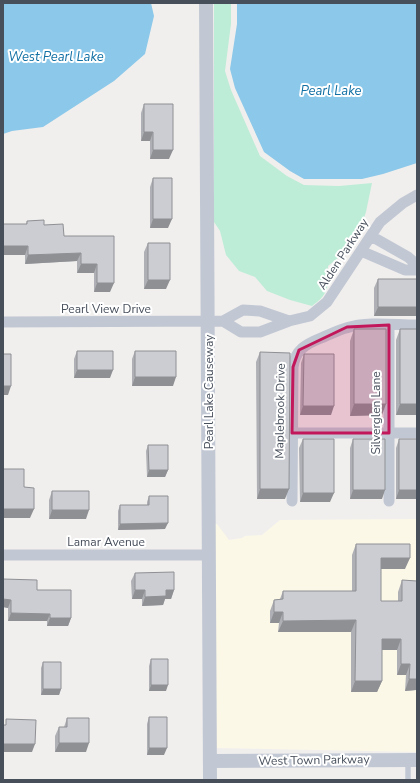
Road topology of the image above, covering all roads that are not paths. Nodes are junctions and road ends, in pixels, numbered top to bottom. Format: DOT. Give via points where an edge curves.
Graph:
graph roads {
  1 [pos="206,3"];
  2 [pos="417,195"];
  3 [pos="371,236"];
  4 [pos="361,251"];
  5 [pos="417,265"];
  6 [pos="417,270"];
  7 [pos="216,321"];
  8 [pos="289,321"];
  9 [pos="3,322"];
  10 [pos="389,325"];
  11 [pos="417,325"];
  12 [pos="292,433"];
  13 [pos="389,433"];
  14 [pos="417,433"];
  15 [pos="292,501"];
  16 [pos="389,501"];
  17 [pos="208,555"];
  18 [pos="3,556"];
  19 [pos="412,760"];
  20 [pos="210,761"];
  21 [pos="210,780"];
  22 [pos="408,780"];
  1 -- 7 [label="street, Pearl Lake Causeway"];
  2 -- 3 [label="street, Alden Parkway" via="380,222"];
  3 -- 4 [label="street, Alden Parkway"];
  3 -- 5 [label="street"];
  4 -- 6 [label="street" via="405,270"];
  4 -- 8 [label="street, Alden Parkway" via="327,302 310,316"];
  7 -- 8 [label="street" via="243,310 260,311"];
  7 -- 8 [label="street, Alden Parkway" via="241,332 260,332"];
  7 -- 9 [label="street, Pearl View Drive"];
  7 -- 17 [label="street, Pearl Lake Causeway"];
  10 -- 11 [label="street, Maplebrook Drive"];
  10 -- 12 [label="street, Maplebrook Drive" via="348,327 308,343 299,350 293,366"];
  10 -- 13 [label="street, Silverglen Lane"];
  12 -- 13 [label="street"];
  12 -- 15 [label="street, Maplebrook Drive"];
  13 -- 14 [label="street"];
  13 -- 16 [label="street, Silverglen Lane"];
  17 -- 18 [label="street, Lamar Avenue"];
  17 -- 20 [label="street, Pearl Lake Causeway"];
  19 -- 20 [label="street, West Town Parkway"];
  19 -- 22 [label="lane"];
  20 -- 21 [label="street, Pearl Lake Causeway"];
}
